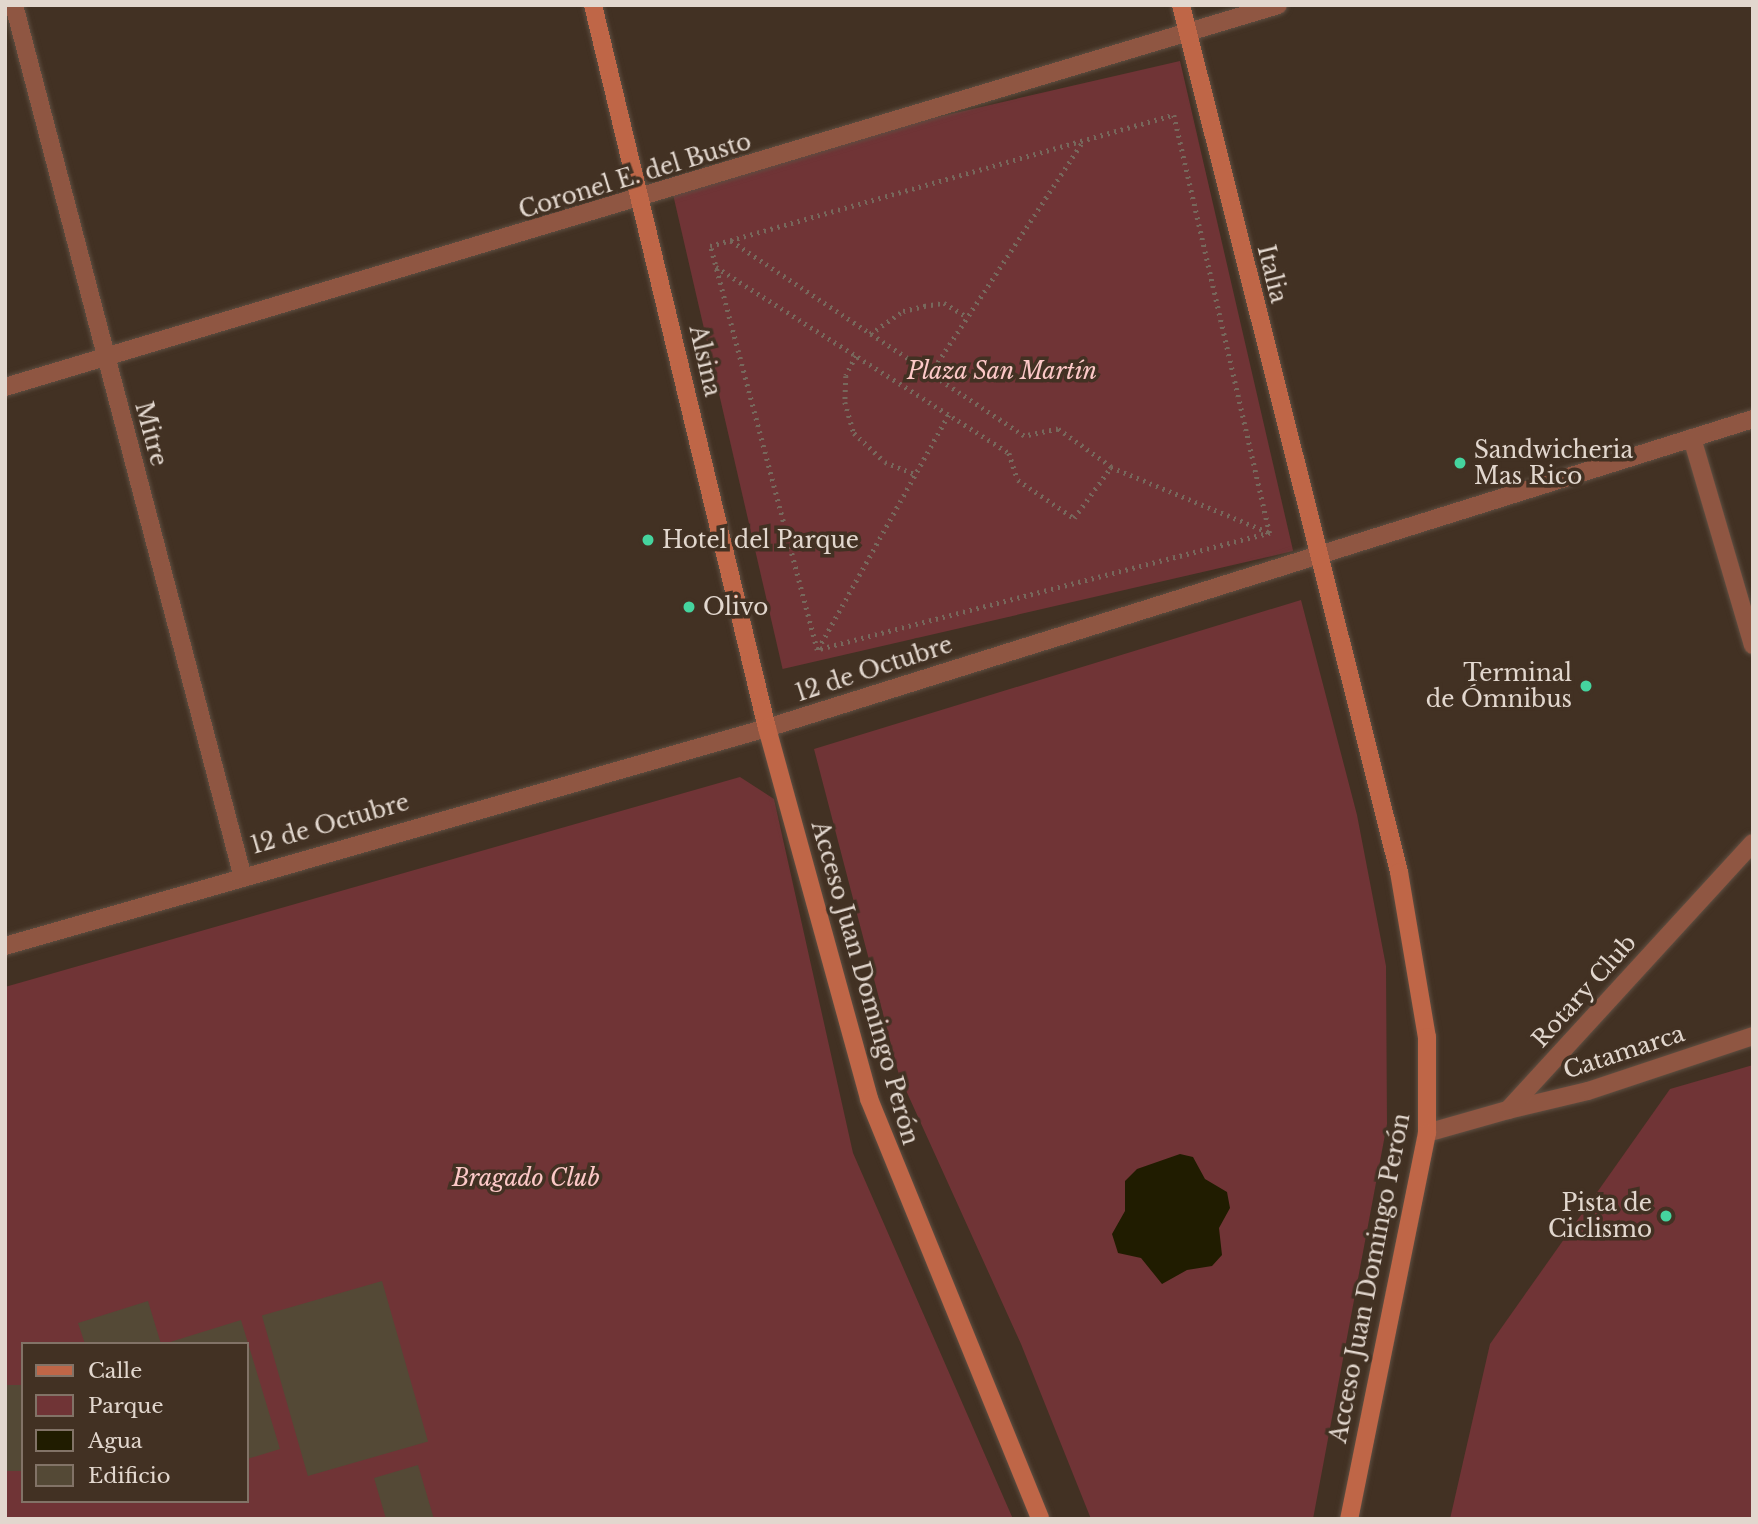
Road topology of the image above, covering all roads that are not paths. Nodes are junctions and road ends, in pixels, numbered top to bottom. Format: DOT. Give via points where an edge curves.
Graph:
graph roads {
  1 [pos="15,5"];
  2 [pos="593,5"];
  3 [pos="1181,5"];
  4 [pos="1278,5"];
  5 [pos="1188,33"];
  6 [pos="642,200"];
  7 [pos="106,357"];
  8 [pos="5,387"];
  9 [pos="1753,419"];
  10 [pos="1692,438"];
  11 [pos="1315,555"];
  12 [pos="1753,645"];
  13 [pos="767,728"];
  14 [pos="1753,843"];
  15 [pos="242,874"];
  16 [pos="5,946"];
  17 [pos="1753,1036"];
  18 [pos="1508,1110"];
  19 [pos="1427,1133"];
  20 [pos="1040,1519"];
  21 [pos="1349,1519"];
  1 -- 7 [label="street, Mitre"];
  2 -- 6 [label="main road, Alsina"];
  3 -- 5 [label="main road, Italia"];
  4 -- 5 [label="street, Coronel E. del Busto"];
  5 -- 6 [label="street, Coronel E. del Busto"];
  5 -- 11 [label="main road, Italia"];
  6 -- 7 [label="street, Coronel E. del Busto"];
  6 -- 13 [label="main road, Alsina"];
  7 -- 8 [label="street, Coronel E. del Busto"];
  7 -- 15 [label="street, Mitre"];
  9 -- 10 [label="street, 12 de Octubre"];
  10 -- 11 [label="street, 12 de Octubre"];
  10 -- 12 [label="street"];
  11 -- 13 [label="street, 12 de Octubre"];
  11 -- 19 [label="main road, Acceso Juan Domingo Perón" via="1402,884 1427,1037"];
  13 -- 15 [label="street, 12 de Octubre"];
  13 -- 20 [label="main road, Acceso Juan Domingo Perón" via="869,1099"];
  14 -- 18 [label="street, Rotary Club"];
  15 -- 16 [label="street, 12 de Octubre"];
  17 -- 18 [label="street, Catamarca" via="1588,1091"];
  18 -- 19 [label="street"];
  19 -- 21 [label="main road, Acceso Juan Domingo Perón"];
}
